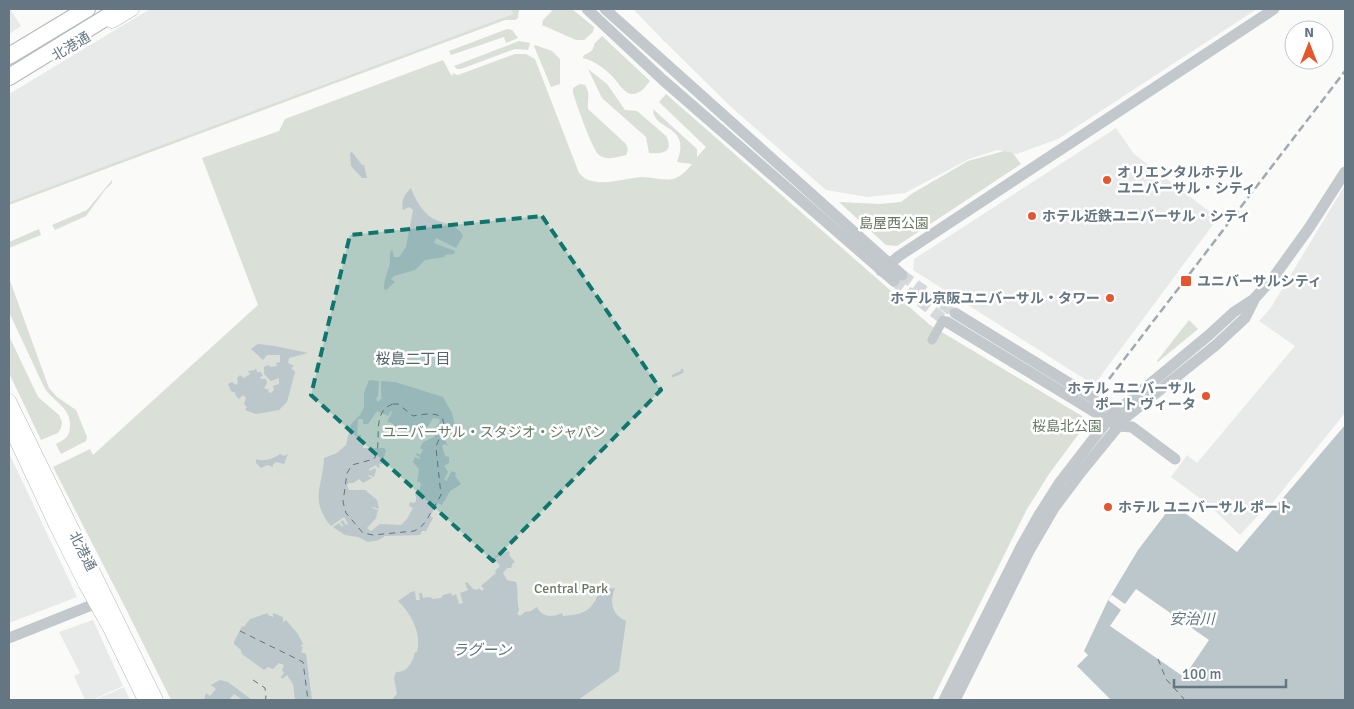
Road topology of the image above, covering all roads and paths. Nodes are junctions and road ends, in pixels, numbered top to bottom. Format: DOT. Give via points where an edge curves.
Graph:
graph roads {
  1 [pos="78,9"];
  2 [pos="87,9"];
  3 [pos="104,9"];
  4 [pos="120,9"];
  5 [pos="132,9"];
  6 [pos="586,9"];
  7 [pos="605,9"];
  8 [pos="1274,9"];
  9 [pos="9,54"];
  10 [pos="9,66"];
  11 [pos="9,77"];
  12 [pos="9,84"];
  13 [pos="1345,172"];
  14 [pos="885,267"];
  15 [pos="898,278"];
  16 [pos="955,313"];
  17 [pos="945,321"];
  18 [pos="932,340"];
  19 [pos="9,401"];
  20 [pos="1120,420"];
  21 [pos="9,424"];
  22 [pos="1175,459"];
  23 [pos="102,601"];
  24 [pos="9,638"];
  25 [pos="145,700"];
  26 [pos="156,700"];
  27 [pos="944,700"];
  28 [pos="955,700"];
  1 -- 9 [label="main road, 北港通"];
  2 -- 9 [label="highway"];
  3 -- 10 [label="highway"];
  4 -- 11 [label="highway"];
  5 -- 12 [label="main road, 北港通"];
  6 -- 14 [label="street" via="663,80"];
  7 -- 14 [label="street"];
  8 -- 14 [label="street"];
  13 -- 20 [label="street" via="1309,228 1255,298 1234,312"];
  14 -- 15 [label="street"];
  16 -- 20 [label="street"];
  17 -- 18 [label="street"];
  17 -- 20 [label="street"];
  19 -- 23 [label="main road, 北港通"];
  20 -- 22 [label="street"];
  20 -- 27 [label="street" via="1060,482 1039,515"];
  20 -- 28 [label="street" via="1054,508 1029,550"];
  21 -- 23 [label="main road, 北港通" via="56,525"];
  23 -- 24 [label="street"];
  23 -- 25 [label="main road, 北港通" via="109,626"];
  23 -- 26 [label="main road, 北港通"];
}
